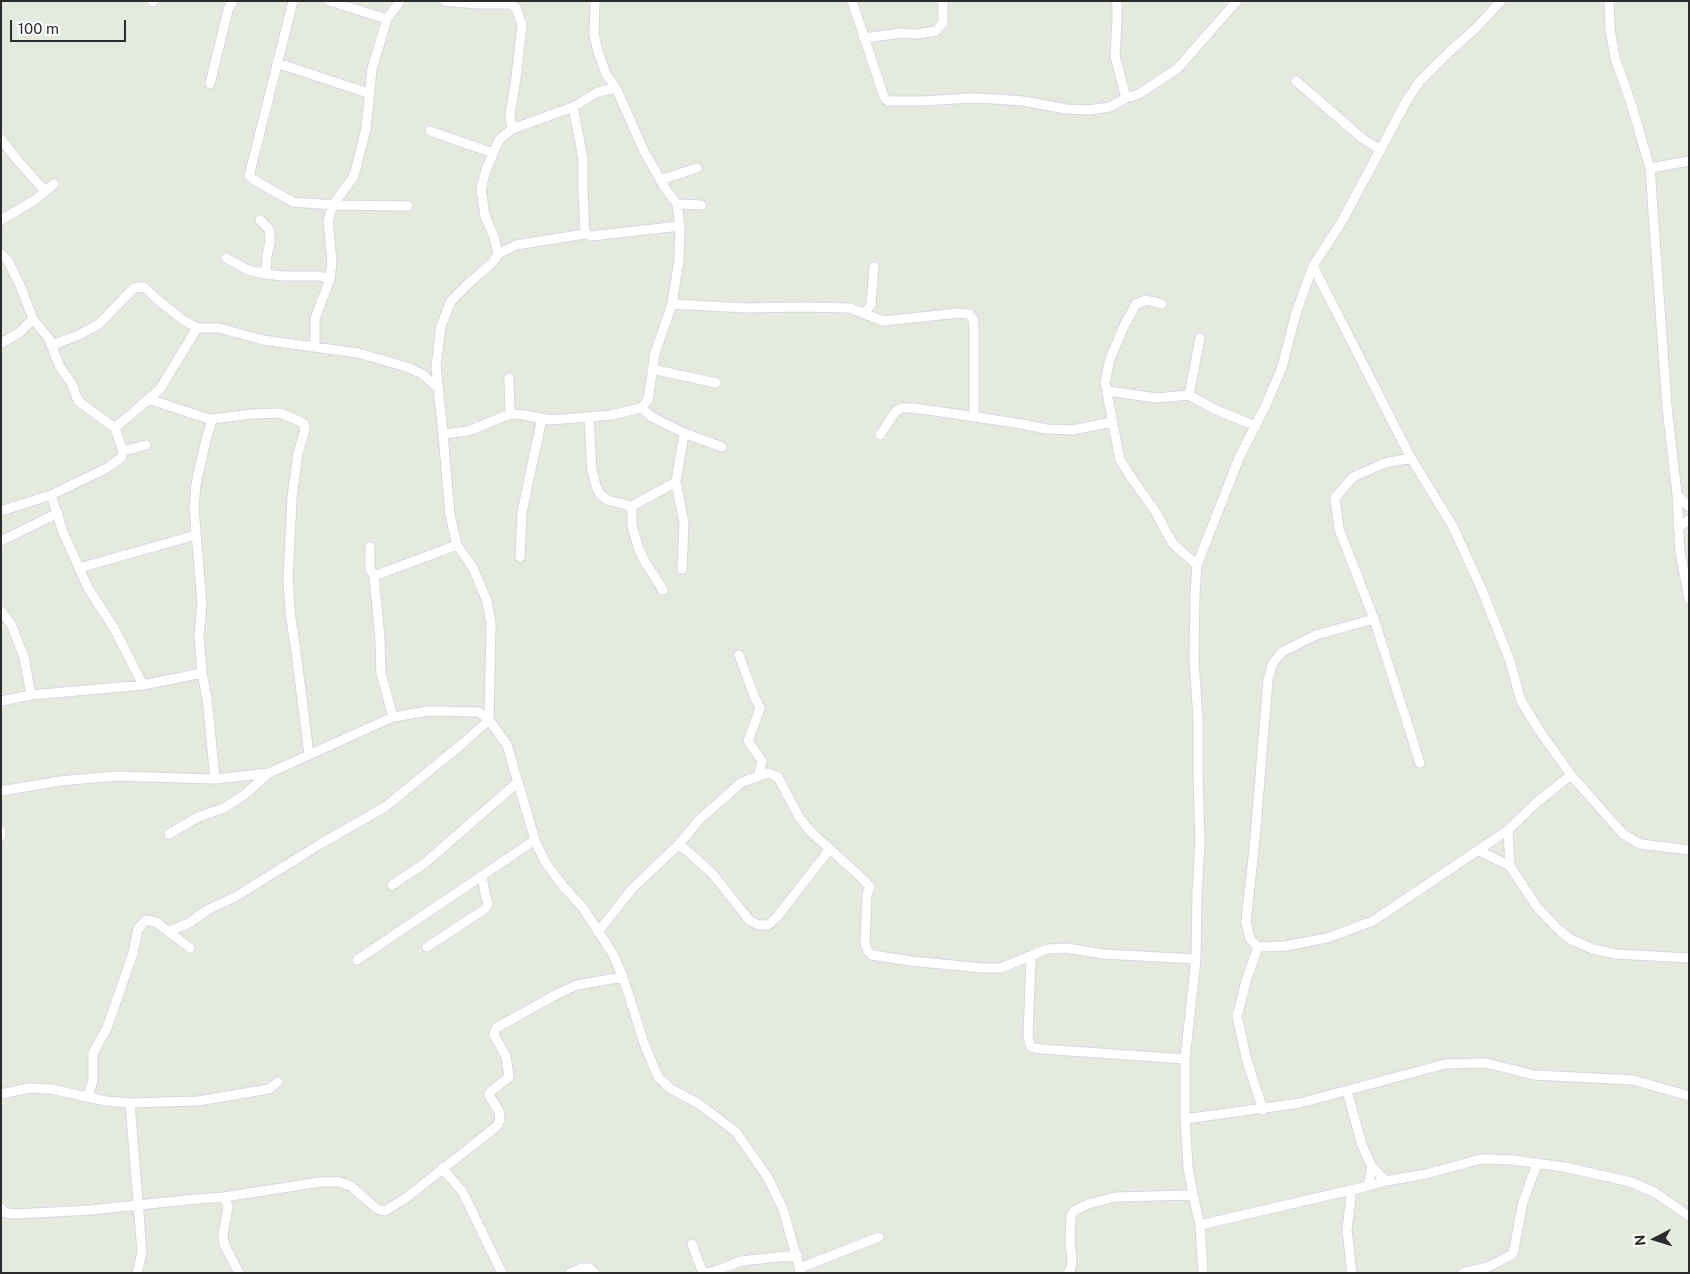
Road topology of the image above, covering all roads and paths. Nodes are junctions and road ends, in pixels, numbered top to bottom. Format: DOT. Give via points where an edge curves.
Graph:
graph roads {
  1 [pos="233,1"];
  2 [pos="293,1"];
  3 [pos="329,1"];
  4 [pos="400,1"];
  5 [pos="445,1"];
  6 [pos="595,1"];
  7 [pos="852,1"];
  8 [pos="943,1"];
  9 [pos="1117,1"];
  10 [pos="1237,1"];
  11 [pos="1501,1"];
  12 [pos="1609,1"];
  13 [pos="387,19"];
  14 [pos="864,38"];
  15 [pos="277,64"];
  16 [pos="1296,81"];
  17 [pos="210,84"];
  18 [pos="616,88"];
  19 [pos="368,94"];
  20 [pos="1126,98"];
  21 [pos="573,107"];
  22 [pos="512,129"];
  23 [pos="430,131"];
  24 [pos="1,140"];
  25 [pos="1381,150"];
  26 [pos="493,153"];
  27 [pos="1689,161"];
  28 [pos="697,168"];
  29 [pos="1650,168"];
  30 [pos="660,180"];
  31 [pos="54,184"];
  32 [pos="45,191"];
  33 [pos="334,204"];
  34 [pos="677,204"];
  35 [pos="701,205"];
  36 [pos="408,206"];
  37 [pos="1,220"];
  38 [pos="260,220"];
  39 [pos="680,226"];
  40 [pos="585,234"];
  41 [pos="498,254"];
  42 [pos="226,258"];
  43 [pos="3,261"];
  44 [pos="1314,266"];
  45 [pos="874,267"];
  46 [pos="266,274"];
  47 [pos="330,279"];
  48 [pos="672,304"];
  49 [pos="1162,304"];
  50 [pos="864,313"];
  51 [pos="33,319"];
  52 [pos="197,328"];
  53 [pos="1200,338"];
  54 [pos="1,343"];
  55 [pos="52,344"];
  56 [pos="315,347"];
  57 [pos="652,369"];
  58 [pos="509,378"];
  59 [pos="716,383"];
  60 [pos="439,389"];
  61 [pos="1107,391"];
  62 [pos="1189,395"];
  63 [pos="148,400"];
  64 [pos="641,408"];
  65 [pos="510,414"];
  66 [pos="974,417"];
  67 [pos="542,418"];
  68 [pos="590,418"];
  69 [pos="211,419"];
  70 [pos="1112,422"];
  71 [pos="1256,426"];
  72 [pos="115,428"];
  73 [pos="684,433"];
  74 [pos="444,434"];
  75 [pos="880,435"];
  76 [pos="146,445"];
  77 [pos="722,447"];
  78 [pos="123,451"];
  79 [pos="1411,458"];
  80 [pos="676,482"];
  81 [pos="1677,494"];
  82 [pos="51,495"];
  83 [pos="630,507"];
  84 [pos="1689,507"];
  85 [pos="1,511"];
  86 [pos="58,513"];
  87 [pos="1689,520"];
  88 [pos="1678,528"];
  89 [pos="196,535"];
  90 [pos="1,542"];
  91 [pos="457,545"];
  92 [pos="370,547"];
  93 [pos="520,557"];
  94 [pos="1197,565"];
  95 [pos="79,568"];
  96 [pos="682,569"];
  97 [pos="374,576"];
  98 [pos="663,590"];
  99 [pos="1689,599"];
  100 [pos="1,611"];
  101 [pos="1374,620"];
  102 [pos="739,655"];
  103 [pos="202,673"];
  104 [pos="143,685"];
  105 [pos="31,695"];
  106 [pos="1,701"];
  107 [pos="393,717"];
  108 [pos="489,720"];
  109 [pos="309,756"];
  110 [pos="1420,763"];
  111 [pos="269,773"];
  112 [pos="1570,775"];
  113 [pos="758,777"];
  114 [pos="215,778"];
  115 [pos="518,782"];
  116 [pos="1,791"];
  117 [pos="1508,830"];
  118 [pos="1,831"];
  119 [pos="169,834"];
  120 [pos="1,836"];
  121 [pos="535,840"];
  122 [pos="679,844"];
  123 [pos="829,850"];
  124 [pos="1689,850"];
  125 [pos="1479,851"];
  126 [pos="1510,866"];
  127 [pos="482,876"];
  128 [pos="392,885"];
  129 [pos="170,931"];
  130 [pos="598,932"];
  131 [pos="427,947"];
  132 [pos="1258,947"];
  133 [pos="190,948"];
  134 [pos="1032,957"];
  135 [pos="1689,958"];
  136 [pos="1196,959"];
  137 [pos="357,960"];
  138 [pos="623,977"];
  139 [pos="1185,1059"];
  140 [pos="278,1082"];
  141 [pos="1347,1092"];
  142 [pos="1,1094"];
  143 [pos="1689,1096"];
  144 [pos="88,1097"];
  145 [pos="130,1103"];
  146 [pos="1263,1110"];
  147 [pos="1185,1119"];
  148 [pos="1537,1164"];
  149 [pos="1372,1167"];
  150 [pos="442,1168"];
  151 [pos="1386,1181"];
  152 [pos="1368,1186"];
  153 [pos="1349,1191"];
  154 [pos="1193,1196"];
  155 [pos="224,1198"];
  156 [pos="137,1205"];
  157 [pos="1,1208"];
  158 [pos="1689,1216"];
  159 [pos="1200,1225"];
  160 [pos="879,1237"];
  161 [pos="692,1244"];
  162 [pos="797,1255"];
  163 [pos="800,1270"];
  164 [pos="137,1273"];
  165 [pos="239,1273"];
  166 [pos="502,1273"];
  167 [pos="570,1273"];
  168 [pos="595,1273"];
  169 [pos="705,1273"];
  170 [pos="1068,1273"];
  171 [pos="1203,1273"];
  172 [pos="1352,1273"];
  173 [pos="1463,1273"];
  1 -- 17 [label="street"];
  2 -- 15 [label="street"];
  3 -- 13 [label="street"];
  4 -- 13 [label="street"];
  5 -- 22 [label="street" via="510,4 516,8 522,25 510,115"];
  6 -- 18 [label="street" via="596,43 606,74"];
  7 -- 14 [label="street"];
  8 -- 14 [label="street" via="943,23 936,31"];
  9 -- 20 [label="street" via="1115,56"];
  10 -- 20 [label="street" via="1177,69 1139,94"];
  11 -- 25 [label="street" via="1420,81"];
  12 -- 29 [label="street" via="1615,58"];
  13 -- 19 [label="street"];
  14 -- 20 [label="street" via="884,97 888,100 987,99 1089,110 1110,107"];
  15 -- 19 [label="street"];
  15 -- 33 [label="street" via="249,176 293,202"];
  16 -- 25 [label="street" via="1363,139"];
  18 -- 21 [label="street" via="598,92"];
  18 -- 30 [label="street"];
  19 -- 33 [label="street" via="366,129 354,176"];
  21 -- 22 [label="street"];
  21 -- 40 [label="street" via="583,158"];
  22 -- 26 [label="street" via="499,140"];
  23 -- 26 [label="street"];
  24 -- 32 [label="street"];
  25 -- 44 [label="street"];
  26 -- 41 [label="street" via="481,189 485,216"];
  27 -- 29 [label="street"];
  28 -- 30 [label="street"];
  29 -- 81 [label="street" via="1667,406"];
  30 -- 34 [label="street"];
  31 -- 32 [label="street"];
  32 -- 37 [label="street"];
  33 -- 36 [label="street"];
  33 -- 47 [label="street" via="328,221 332,262"];
  34 -- 35 [label="street"];
  34 -- 39 [label="street"];
  38 -- 46 [label="street" via="270,234"];
  39 -- 40 [label="street"];
  39 -- 48 [label="street"];
  40 -- 41 [label="street" via="516,245"];
  41 -- 60 [label="street" via="492,264 451,301 441,326 436,366"];
  42 -- 46 [label="street" via="248,270"];
  43 -- 51 [label="street" via="20,285"];
  44 -- 71 [label="street" via="1296,313 1282,367"];
  44 -- 79 [label="street"];
  45 -- 50 [label="street" via="871,305"];
  46 -- 47 [label="street"];
  47 -- 56 [label="street" via="315,319"];
  48 -- 50 [label="street" via="850,308"];
  48 -- 57 [label="street" via="654,353"];
  49 -- 61 [label="street" via="1146,300 1136,304 1110,359 1105,382"];
  50 -- 66 [label="street" via="883,321 969,314 974,328"];
  51 -- 54 [label="street" via="19,333"];
  51 -- 55 [label="street"];
  52 -- 55 [label="street" via="144,287 134,288 99,324"];
  52 -- 56 [label="street" via="219,328 263,340"];
  52 -- 63 [label="street" via="160,389"];
  53 -- 62 [label="street"];
  55 -- 72 [label="street" via="78,401"];
  56 -- 60 [label="street" via="358,353 407,367 422,374"];
  57 -- 59 [label="street"];
  57 -- 64 [label="street" via="648,400"];
  58 -- 65 [label="street"];
  60 -- 74 [label="street"];
  61 -- 62 [label="street" via="1157,398"];
  61 -- 70 [label="street"];
  62 -- 71 [label="street"];
  63 -- 69 [label="street"];
  63 -- 72 [label="street"];
  64 -- 68 [label="street"];
  64 -- 73 [label="street"];
  65 -- 67 [label="street"];
  65 -- 74 [label="street" via="468,431"];
  66 -- 70 [label="street" via="1064,430"];
  66 -- 75 [label="street" via="902,408 896,411"];
  67 -- 68 [label="street"];
  67 -- 93 [label="street" via="522,512"];
  68 -- 83 [label="street" via="592,470 596,486 607,500"];
  69 -- 89 [label="street" via="196,484"];
  69 -- 109 [label="street" via="280,413 304,424 292,498 288,579"];
  70 -- 94 [label="street" via="1120,460 1130,477 1155,510 1173,544"];
  71 -- 94 [label="street" via="1236,466"];
  72 -- 78 [label="street"];
  73 -- 77 [label="street"];
  73 -- 80 [label="street"];
  74 -- 91 [label="street" via="450,515"];
  76 -- 78 [label="street"];
  78 -- 82 [label="street" via="116,462"];
  79 -- 101 [label="street" via="1385,463 1353,477 1335,498 1339,528"];
  79 -- 112 [label="street" via="1452,525 1482,590 1510,661 1521,701"];
  80 -- 83 [label="street"];
  80 -- 96 [label="street" via="684,523"];
  81 -- 84 [label="street"];
  81 -- 88 [label="street"];
  82 -- 85 [label="street"];
  82 -- 86 [label="street"];
  83 -- 98 [label="street" via="638,547"];
  86 -- 90 [label="street"];
  86 -- 95 [label="street"];
  87 -- 88 [label="street"];
  88 -- 99 [label="street"];
  89 -- 95 [label="street"];
  89 -- 103 [label="street" via="202,604 199,635"];
  91 -- 97 [label="street"];
  91 -- 108 [label="street" via="473,568 487,601 490,624"];
  92 -- 97 [label="street" via="370,568"];
  94 -- 136 [label="street" via="1194,660 1200,843"];
  95 -- 104 [label="street"];
  97 -- 107 [label="street" via="381,673"];
  100 -- 105 [label="street" via="11,624 24,658"];
  101 -- 110 [label="street"];
  101 -- 132 [label="street" via="1316,634 1282,652 1273,663 1268,679 1246,922 1250,939"];
  102 -- 113 [label="street" via="760,708 748,741 762,761"];
  103 -- 104 [label="street"];
  103 -- 114 [label="street"];
  104 -- 105 [label="street"];
  105 -- 106 [label="street"];
  107 -- 108 [label="street" via="428,711 461,711 479,712"];
  107 -- 109 [label="street"];
  108 -- 115 [label="street" via="507,745"];
  108 -- 129 [label="street" via="385,807 235,897"];
  109 -- 111 [label="street"];
  111 -- 114 [label="street"];
  111 -- 119 [label="street" via="224,808 198,817"];
  112 -- 117 [label="street"];
  112 -- 124 [label="street" via="1622,834 1640,844"];
  113 -- 122 [label="street" via="742,782 700,819"];
  113 -- 123 [label="street" via="768,773 778,777 799,816"];
  114 -- 116 [label="street" via="114,776"];
  115 -- 121 [label="street"];
  115 -- 128 [label="street" via="425,864"];
  117 -- 125 [label="street"];
  117 -- 126 [label="street"];
  118 -- 120 [label="street"];
  121 -- 127 [label="street"];
  121 -- 130 [label="street" via="545,862 583,908"];
  122 -- 123 [label="street" via="711,872 750,921 759,925 768,925 777,916"];
  122 -- 130 [label="street" via="632,889"];
  123 -- 134 [label="street" via="870,887 865,942 868,952 911,961 982,968 1001,968"];
  125 -- 126 [label="street"];
  125 -- 132 [label="street" via="1373,921 1327,938 1285,946"];
  126 -- 135 [label="street" via="1537,907 1570,939 1616,954"];
  127 -- 131 [label="street" via="488,904 485,910"];
  127 -- 137 [label="street"];
  129 -- 133 [label="street"];
  129 -- 144 [label="street" via="146,920 138,929 107,1028 93,1054 93,1080"];
  130 -- 138 [label="street"];
  132 -- 146 [label="street" via="1237,1016"];
  134 -- 136 [label="street" via="1047,949 1066,948 1103,954"];
  134 -- 139 [label="street" via="1028,1037 1031,1047"];
  136 -- 139 [label="street"];
  138 -- 150 [label="street" via="576,985 496,1028 494,1034 506,1056 509,1077 489,1095 499,1111 500,1120 497,1126"];
  138 -- 162 [label="street" via="658,1076 671,1089 699,1104 736,1132 768,1178 783,1209"];
  139 -- 147 [label="street"];
  140 -- 145 [label="street" via="269,1089 198,1101"];
  141 -- 143 [label="street" via="1445,1064 1486,1063 1534,1076 1633,1080"];
  141 -- 146 [label="street"];
  141 -- 149 [label="street" via="1362,1145"];
  142 -- 144 [label="street" via="29,1088"];
  144 -- 145 [label="street"];
  145 -- 156 [label="street"];
  146 -- 147 [label="street"];
  147 -- 154 [label="street"];
  148 -- 151 [label="street" via="1481,1158 1426,1174"];
  148 -- 158 [label="street" via="1631,1182 1654,1192"];
  148 -- 173 [label="street" via="1523,1202 1512,1254 1488,1267"];
  149 -- 151 [label="street"];
  149 -- 152 [label="street"];
  150 -- 155 [label="street" via="385,1211 377,1209 351,1186 338,1182 320,1182"];
  150 -- 166 [label="street" via="462,1190"];
  151 -- 152 [label="street"];
  152 -- 153 [label="street"];
  153 -- 159 [label="street"];
  153 -- 172 [label="street"];
  154 -- 159 [label="street"];
  154 -- 170 [label="street" via="1115,1197 1074,1211 1071,1215 1072,1257"];
  155 -- 156 [label="street"];
  155 -- 165 [label="street" via="228,1206 224,1244"];
  156 -- 157 [label="street" via="16,1214 4,1212"];
  156 -- 164 [label="street" via="142,1252"];
  159 -- 171 [label="street"];
  160 -- 163 [label="street"];
  161 -- 169 [label="street"];
  162 -- 163 [label="street"];
  162 -- 169 [label="street" via="742,1261"];
  167 -- 168 [label="street" via="589,1268"];
}
